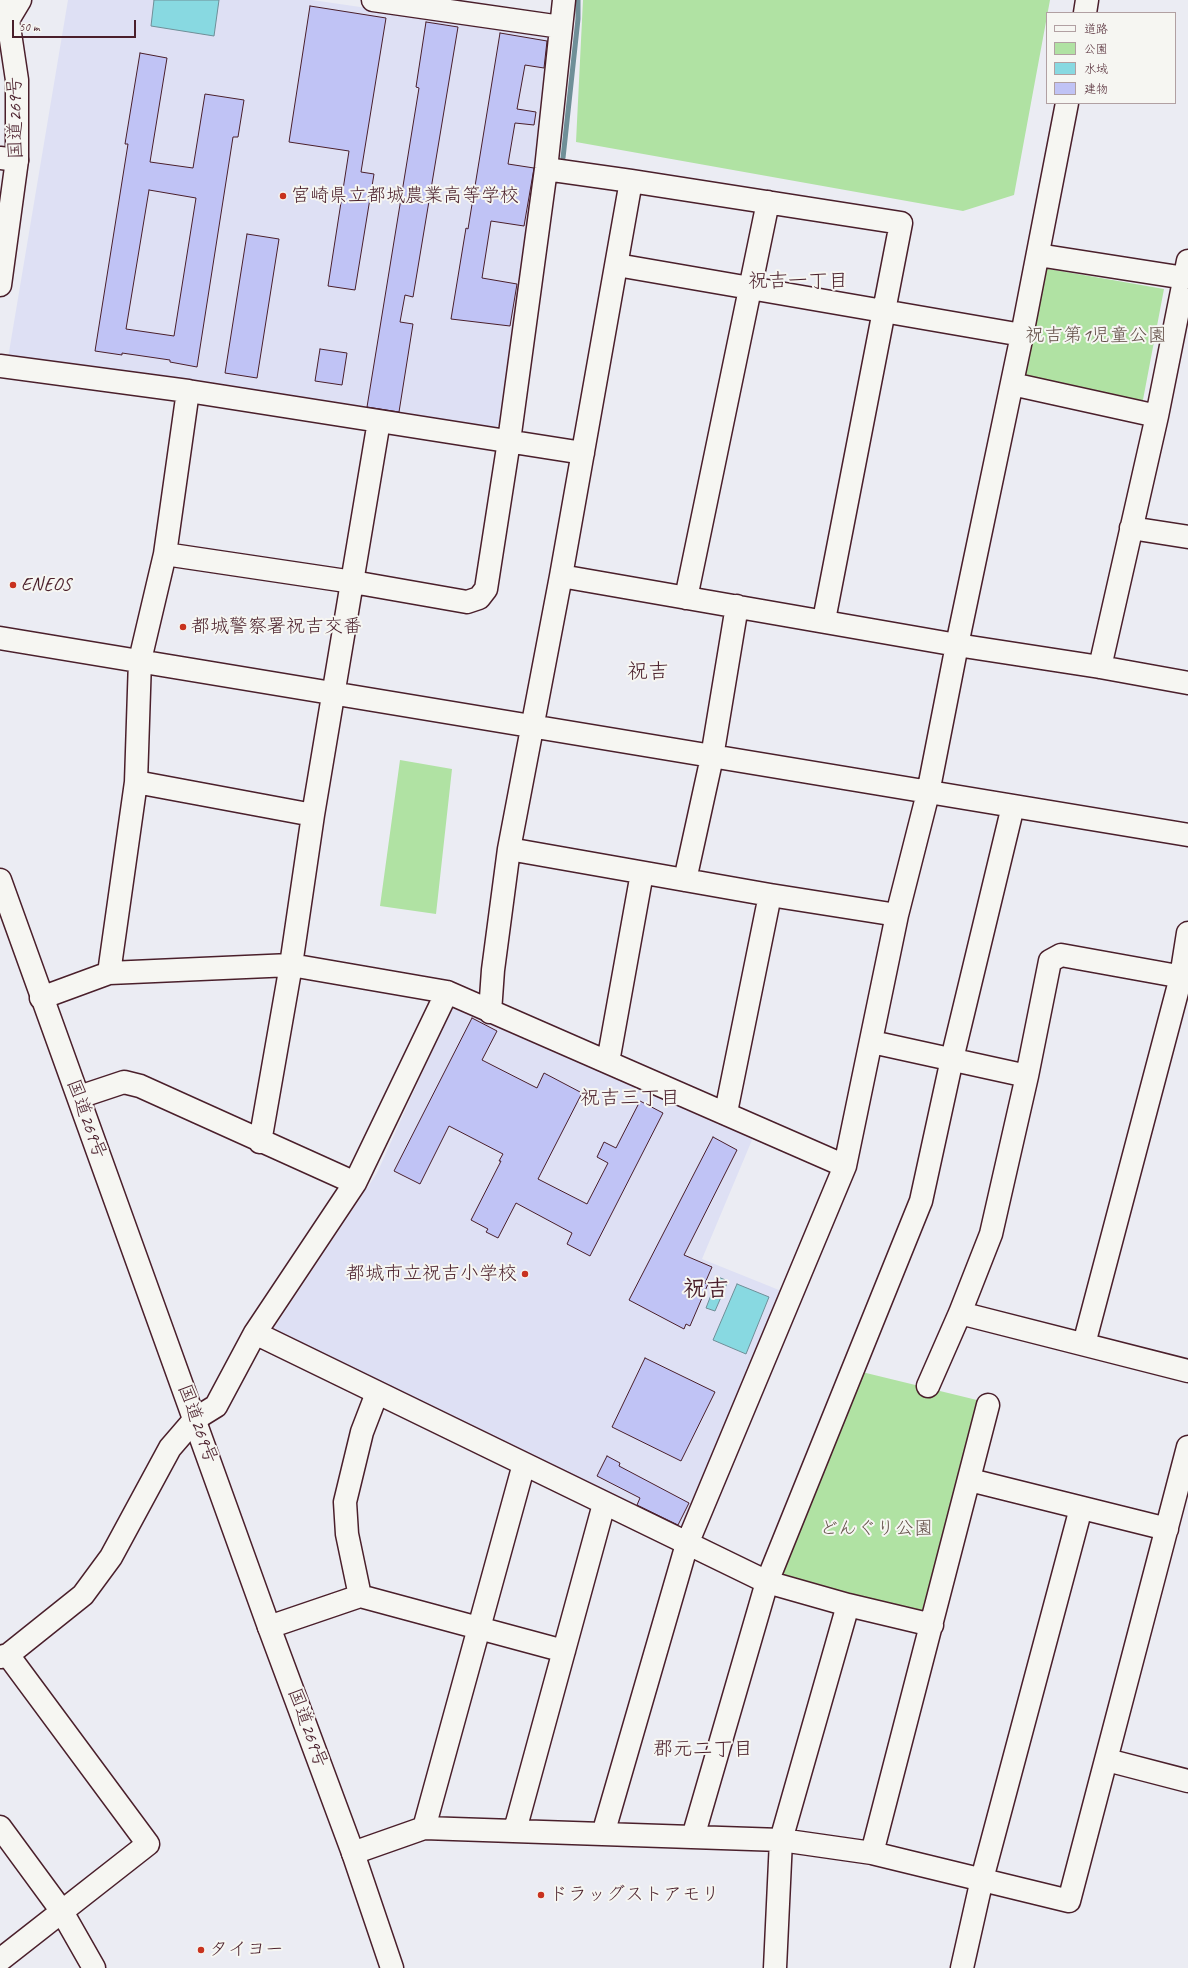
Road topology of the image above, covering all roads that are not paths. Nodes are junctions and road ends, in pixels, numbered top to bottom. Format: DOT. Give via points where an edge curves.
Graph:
graph roads {
  1 [pos="20,0"];
  2 [pos="373,0"];
  3 [pos="564,0"];
  4 [pos="1087,0"];
  5 [pos="5,10"];
  6 [pos="1085,12"];
  7 [pos="561,27"];
  8 [pos="1068,104"];
  9 [pos="9,159"];
  10 [pos="546,170"];
  11 [pos="631,181"];
  12 [pos="768,202"];
  13 [pos="1038,255"];
  14 [pos="618,265"];
  15 [pos="1186,269"];
  16 [pos="0,285"];
  17 [pos="750,288"];
  18 [pos="885,311"];
  19 [pos="1022,335"];
  20 [pos="0,366"];
  21 [pos="1012,384"];
  22 [pos="188,391"];
  23 [pos="1156,416"];
  24 [pos="379,422"];
  25 [pos="509,441"];
  26 [pos="583,453"];
  27 [pos="1131,528"];
  28 [pos="1188,537"];
  29 [pos="165,554"];
  30 [pos="561,576"];
  31 [pos="353,582"];
  32 [pos="686,598"];
  33 [pos="737,606"];
  34 [pos="824,620"];
  35 [pos="0,638"];
  36 [pos="957,645"];
  37 [pos="140,660"];
  38 [pos="1100,666"];
  39 [pos="1188,683"];
  40 [pos="334,693"];
  41 [pos="533,726"];
  42 [pos="712,757"];
  43 [pos="136,782"];
  44 [pos="928,793"];
  45 [pos="1013,806"];
  46 [pos="313,815"];
  47 [pos="1188,835"];
  48 [pos="509,849"];
  49 [pos="642,873"];
  50 [pos="0,880"];
  51 [pos="685,880"];
  52 [pos="770,895"];
  53 [pos="897,915"];
  54 [pos="1188,933"];
  55 [pos="291,964"];
  56 [pos="109,973"];
  57 [pos="1184,977"];
  58 [pos="447,992"];
  59 [pos="42,998"];
  60 [pos="490,1012"];
  61 [pos="872,1042"];
  62 [pos="952,1059"];
  63 [pos="608,1062"];
  64 [pos="1027,1076"];
  65 [pos="79,1097"];
  66 [pos="726,1112"];
  67 [pos="260,1142"];
  68 [pos="845,1166"];
  69 [pos="355,1183"];
  70 [pos="960,1313"];
  71 [pos="255,1333"];
  72 [pos="1084,1344"];
  73 [pos="1188,1371"];
  74 [pos="928,1386"];
  75 [pos="377,1393"];
  76 [pos="988,1405"];
  77 [pos="195,1419"];
  78 [pos="1188,1447"];
  79 [pos="524,1464"];
  80 [pos="970,1480"];
  81 [pos="604,1504"];
  82 [pos="1081,1508"];
  83 [pos="1167,1529"];
  84 [pos="687,1544"];
  85 [pos="767,1582"];
  86 [pos="360,1596"];
  87 [pos="848,1605"];
  88 [pos="932,1625"];
  89 [pos="269,1626"];
  90 [pos="479,1627"];
  91 [pos="564,1651"];
  92 [pos="4,1656"];
  93 [pos="1107,1760"];
  94 [pos="1188,1781"];
  95 [pos="0,1827"];
  96 [pos="424,1828"];
  97 [pos="515,1830"];
  98 [pos="603,1834"];
  99 [pos="693,1837"];
  100 [pos="781,1840"];
  101 [pos="353,1853"];
  102 [pos="872,1853"];
  103 [pos="982,1879"];
  104 [pos="61,1910"];
  105 [pos="0,1960"];
  106 [pos="94,1968"];
  107 [pos="392,1968"];
  108 [pos="774,1968"];
  109 [pos="962,1968"];
  1 -- 5 [label="main road"];
  2 -- 7 [label="main road"];
  3 -- 7 [label="main road"];
  4 -- 6 [label="main road"];
  5 -- 9 [label="main road, 国道269号" via="17,80"];
  7 -- 10 [label="main road"];
  8 -- 13 [label="main road"];
  9 -- 16 [label="main road, 国道269号"];
  10 -- 11 [label="main road"];
  10 -- 25 [label="main road"];
  11 -- 12 [label="main road"];
  11 -- 14 [label="main road"];
  12 -- 17 [label="main road"];
  12 -- 18 [label="main road" via="901,223"];
  13 -- 15 [label="main road"];
  13 -- 19 [label="main road"];
  14 -- 17 [label="main road"];
  14 -- 26 [label="main road"];
  15 -- 23 [label="main road"];
  17 -- 18 [label="main road"];
  17 -- 32 [label="main road"];
  18 -- 19 [label="main road"];
  18 -- 34 [label="main road"];
  19 -- 21 [label="main road"];
  20 -- 22 [label="main road"];
  21 -- 23 [label="main road"];
  21 -- 36 [label="main road"];
  22 -- 24 [label="main road"];
  22 -- 29 [label="main road"];
  23 -- 27 [label="main road"];
  24 -- 25 [label="main road"];
  24 -- 31 [label="main road"];
  25 -- 26 [label="main road"];
  25 -- 31 [label="main road" via="486,589 479,598 467,602"];
  26 -- 30 [label="main road"];
  27 -- 28 [label="main road"];
  27 -- 38 [label="main road"];
  29 -- 31 [label="main road"];
  29 -- 37 [label="main road"];
  30 -- 32 [label="main road"];
  30 -- 41 [label="main road"];
  31 -- 40 [label="main road"];
  32 -- 33 [label="main road"];
  33 -- 34 [label="main road"];
  33 -- 42 [label="main road"];
  34 -- 36 [label="main road"];
  35 -- 37 [label="main road"];
  36 -- 38 [label="main road"];
  36 -- 44 [label="main road"];
  37 -- 40 [label="main road"];
  37 -- 43 [label="main road"];
  38 -- 39 [label="main road"];
  40 -- 41 [label="main road"];
  40 -- 46 [label="main road"];
  41 -- 42 [label="main road"];
  41 -- 48 [label="main road"];
  42 -- 44 [label="main road"];
  42 -- 51 [label="main road"];
  43 -- 46 [label="main road"];
  43 -- 56 [label="main road"];
  44 -- 45 [label="main road"];
  44 -- 53 [label="main road"];
  45 -- 47 [label="main road"];
  45 -- 62 [label="main road"];
  46 -- 55 [label="main road"];
  48 -- 49 [label="main road"];
  48 -- 60 [label="main road"];
  49 -- 51 [label="main road"];
  49 -- 63 [label="main road"];
  50 -- 59 [label="main road, 国道269号"];
  51 -- 52 [label="main road"];
  52 -- 53 [label="main road"];
  52 -- 66 [label="main road"];
  53 -- 61 [label="main road"];
  54 -- 57 [label="main road"];
  55 -- 56 [label="main road"];
  55 -- 58 [label="main road"];
  55 -- 67 [label="main road"];
  56 -- 59 [label="main road"];
  57 -- 64 [label="main road" via="1062,955 1050,961"];
  57 -- 72 [label="main road"];
  58 -- 60 [label="main road"];
  58 -- 69 [label="main road"];
  59 -- 65 [label="main road, 国道269号"];
  60 -- 63 [label="main road"];
  61 -- 62 [label="main road"];
  61 -- 68 [label="main road"];
  62 -- 64 [label="main road"];
  62 -- 85 [label="main road" via="921,1201"];
  63 -- 66 [label="main road"];
  64 -- 70 [label="main road" via="991,1234"];
  65 -- 67 [label="main road" via="124,1082 140,1086"];
  65 -- 77 [label="main road, 国道269号"];
  66 -- 68 [label="main road"];
  67 -- 69 [label="main road"];
  68 -- 84 [label="main road"];
  69 -- 71 [label="main road"];
  70 -- 72 [label="main road"];
  70 -- 74 [label="main road"];
  71 -- 75 [label="main road"];
  71 -- 77 [label="main road" via="216,1406"];
  72 -- 73 [label="main road"];
  75 -- 79 [label="main road"];
  75 -- 86 [label="main road" via="362,1432 345,1502 347,1534"];
  76 -- 80 [label="main road"];
  77 -- 89 [label="main road, 国道269号"];
  77 -- 92 [label="main road" via="170,1448 111,1557 83,1595"];
  78 -- 83 [label="main road"];
  79 -- 81 [label="main road"];
  79 -- 90 [label="main road"];
  80 -- 82 [label="main road"];
  80 -- 88 [label="main road"];
  81 -- 84 [label="main road"];
  81 -- 91 [label="main road"];
  82 -- 83 [label="main road"];
  82 -- 103 [label="main road"];
  83 -- 93 [label="main road"];
  84 -- 85 [label="main road"];
  84 -- 98 [label="main road"];
  85 -- 87 [label="main road"];
  85 -- 99 [label="main road"];
  86 -- 89 [label="main road"];
  86 -- 90 [label="main road"];
  87 -- 88 [label="main road"];
  87 -- 100 [label="main road"];
  88 -- 102 [label="main road"];
  89 -- 101 [label="main road, 国道269号"];
  90 -- 91 [label="main road"];
  90 -- 96 [label="main road"];
  91 -- 97 [label="main road"];
  92 -- 104 [label="main road" via="148,1844"];
  93 -- 94 [label="main road"];
  93 -- 103 [label="main road" via="1069,1901"];
  95 -- 104 [label="main road"];
  96 -- 97 [label="main road"];
  96 -- 101 [label="main road"];
  97 -- 98 [label="main road"];
  98 -- 99 [label="main road"];
  99 -- 100 [label="main road"];
  100 -- 102 [label="main road"];
  100 -- 108 [label="main road"];
  101 -- 107 [label="main road, 国道269号"];
  102 -- 103 [label="main road"];
  103 -- 109 [label="main road"];
  104 -- 105 [label="main road"];
  104 -- 106 [label="main road"];
}
